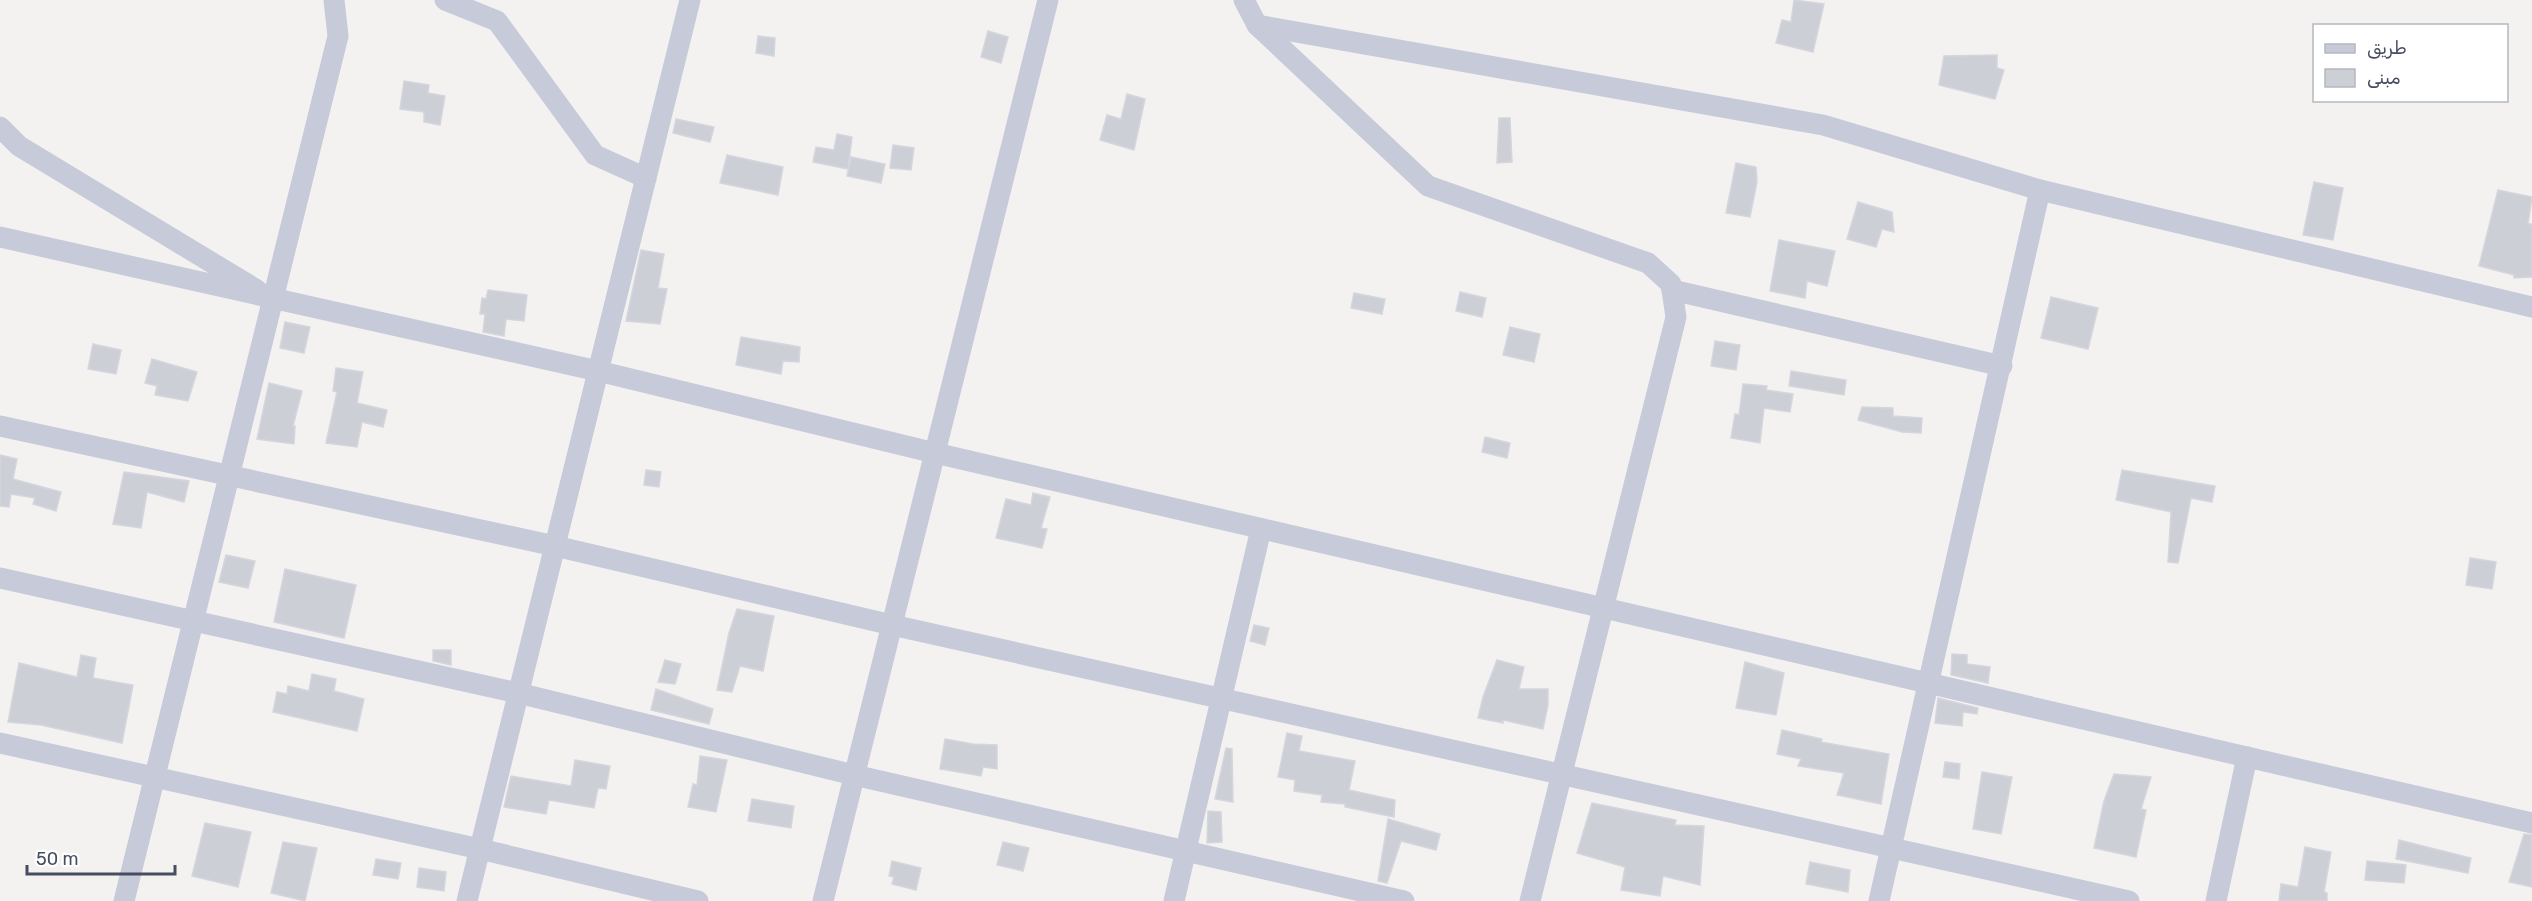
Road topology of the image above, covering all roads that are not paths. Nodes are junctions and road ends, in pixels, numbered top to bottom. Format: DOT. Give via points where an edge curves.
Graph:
graph roads {
  1 [pos="334,0"];
  2 [pos="445,0"];
  3 [pos="690,0"];
  4 [pos="1048,0"];
  5 [pos="1244,0"];
  6 [pos="1257,25"];
  7 [pos="0,127"];
  8 [pos="646,178"];
  9 [pos="2040,190"];
  10 [pos="0,237"];
  11 [pos="1672,291"];
  12 [pos="273,300"];
  13 [pos="2532,308"];
  14 [pos="2002,366"];
  15 [pos="598,371"];
  16 [pos="0,426"];
  17 [pos="935,453"];
  18 [pos="228,477"];
  19 [pos="1261,529"];
  20 [pos="555,546"];
  21 [pos="0,578"];
  22 [pos="1603,608"];
  23 [pos="192,623"];
  24 [pos="892,625"];
  25 [pos="1929,683"];
  26 [pos="518,693"];
  27 [pos="1221,698"];
  28 [pos="0,743"];
  29 [pos="2247,757"];
  30 [pos="1561,774"];
  31 [pos="854,775"];
  32 [pos="154,778"];
  33 [pos="2532,823"];
  34 [pos="1892,848"];
  35 [pos="480,849"];
  36 [pos="1185,851"];
  37 [pos="124,901"];
  38 [pos="467,901"];
  39 [pos="698,901"];
  40 [pos="823,901"];
  41 [pos="1173,901"];
  42 [pos="1404,901"];
  43 [pos="1530,901"];
  44 [pos="1879,901"];
  45 [pos="2129,901"];
  46 [pos="2216,901"];
  1 -- 12 [label="street" via="338,36"];
  2 -- 8 [label="street" via="497,21 595,155"];
  3 -- 8 [label="street"];
  4 -- 17 [label="street"];
  5 -- 6 [label="street"];
  6 -- 9 [label="street" via="1823,125"];
  6 -- 11 [label="street" via="1428,186 1648,263 1671,284"];
  7 -- 12 [label="street" via="19,146"];
  8 -- 15 [label="street"];
  9 -- 13 [label="street"];
  9 -- 14 [label="street"];
  10 -- 12 [label="street"];
  11 -- 14 [label="street"];
  11 -- 22 [label="street" via="1676,316"];
  12 -- 15 [label="street"];
  12 -- 18 [label="street"];
  14 -- 25 [label="street"];
  15 -- 17 [label="street"];
  15 -- 20 [label="street"];
  16 -- 18 [label="street"];
  17 -- 19 [label="street"];
  17 -- 24 [label="street"];
  18 -- 20 [label="street"];
  18 -- 23 [label="street"];
  19 -- 22 [label="street"];
  19 -- 27 [label="street"];
  20 -- 24 [label="street"];
  20 -- 26 [label="street"];
  21 -- 23 [label="street"];
  22 -- 25 [label="street"];
  22 -- 30 [label="street"];
  23 -- 26 [label="street"];
  23 -- 32 [label="street"];
  24 -- 27 [label="street"];
  24 -- 31 [label="street"];
  25 -- 29 [label="street"];
  25 -- 34 [label="street"];
  26 -- 31 [label="street"];
  26 -- 35 [label="street"];
  27 -- 30 [label="street"];
  27 -- 36 [label="street"];
  28 -- 32 [label="street"];
  29 -- 33 [label="street"];
  29 -- 46 [label="street"];
  30 -- 34 [label="street"];
  30 -- 43 [label="street"];
  31 -- 36 [label="street"];
  31 -- 40 [label="street"];
  32 -- 35 [label="street"];
  32 -- 37 [label="street"];
  34 -- 44 [label="street"];
  34 -- 45 [label="street"];
  35 -- 38 [label="street"];
  35 -- 39 [label="street"];
  36 -- 41 [label="street"];
  36 -- 42 [label="street"];
}
